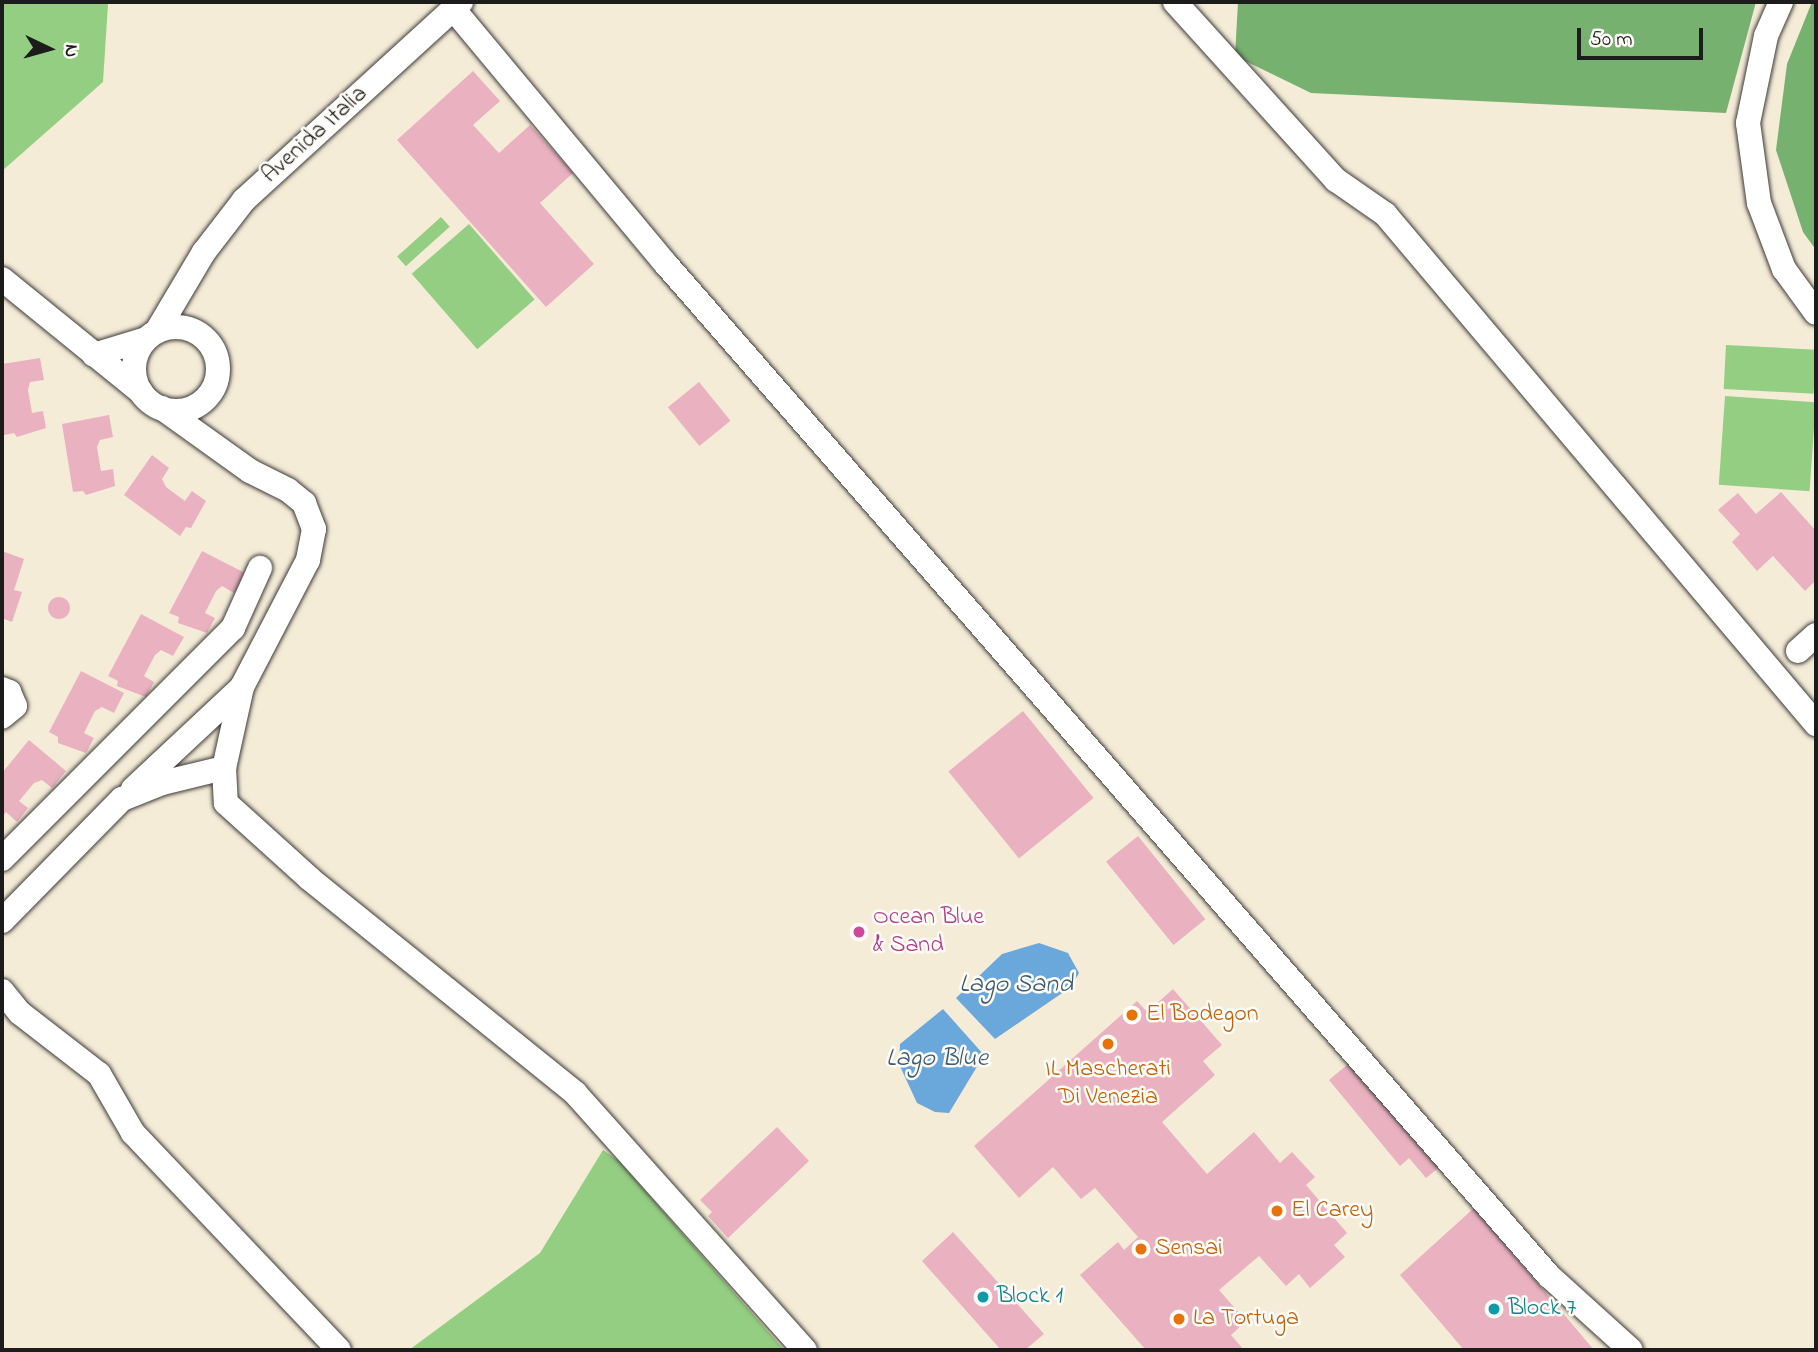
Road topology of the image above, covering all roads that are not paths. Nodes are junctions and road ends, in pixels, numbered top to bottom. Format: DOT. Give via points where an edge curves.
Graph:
graph roads {
  1 [pos="1175,2"];
  2 [pos="1781,2"];
  3 [pos="458,7"];
  4 [pos="2,279"];
  5 [pos="187,283"];
  6 [pos="1816,313"];
  7 [pos="195,331"];
  8 [pos="151,335"];
  9 [pos="94,355"];
  10 [pos="141,392"];
  11 [pos="199,404"];
  12 [pos="162,408"];
  13 [pos="208,442"];
  14 [pos="260,568"];
  15 [pos="242,687"];
  16 [pos="2,689"];
  17 [pos="2,717"];
  18 [pos="1816,724"];
  19 [pos="224,768"];
  20 [pos="122,799"];
  21 [pos="2,859"];
  22 [pos="2,921"];
  23 [pos="2,991"];
  24 [pos="339,1350"];
  25 [pos="805,1350"];
  26 [pos="1631,1350"];
  1 -- 18 [label="street" via="1336,180 1385,214"];
  2 -- 6 [label="street" via="1766,36 1748,123 1759,203 1784,269"];
  3 -- 5 [label="street, Avenida Italia" via="244,200"];
  3 -- 26 [label="street" via="674,273 1549,1276"];
  4 -- 9 [label="street"];
  5 -- 7 [label="street"];
  5 -- 8 [label="street, Avenida Italia"];
  7 -- 8 [label="street" via="171,327"];
  7 -- 11 [label="street" via="205,338 217,360 215,385"];
  8 -- 9 [label="street"];
  8 -- 10 [label="street" via="134,365"];
  9 -- 10 [label="street"];
  10 -- 12 [label="street"];
  11 -- 12 [label="street" via="187,410"];
  11 -- 13 [label="street"];
  12 -- 13 [label="street"];
  13 -- 15 [label="street" via="250,471 288,489 304,503 314,529 308,560"];
  14 -- 21 [label="street" via="233,628"];
  15 -- 19 [label="street"];
  15 -- 20 [label="street"];
  16 -- 17 [label="street" via="9,692 15,706"];
  19 -- 20 [label="street" via="162,783"];
  19 -- 25 [label="street" via="226,803 310,879 575,1093"];
  20 -- 22 [label="street"];
  23 -- 24 [label="street" via="20,1013 99,1074 133,1133"];
}
